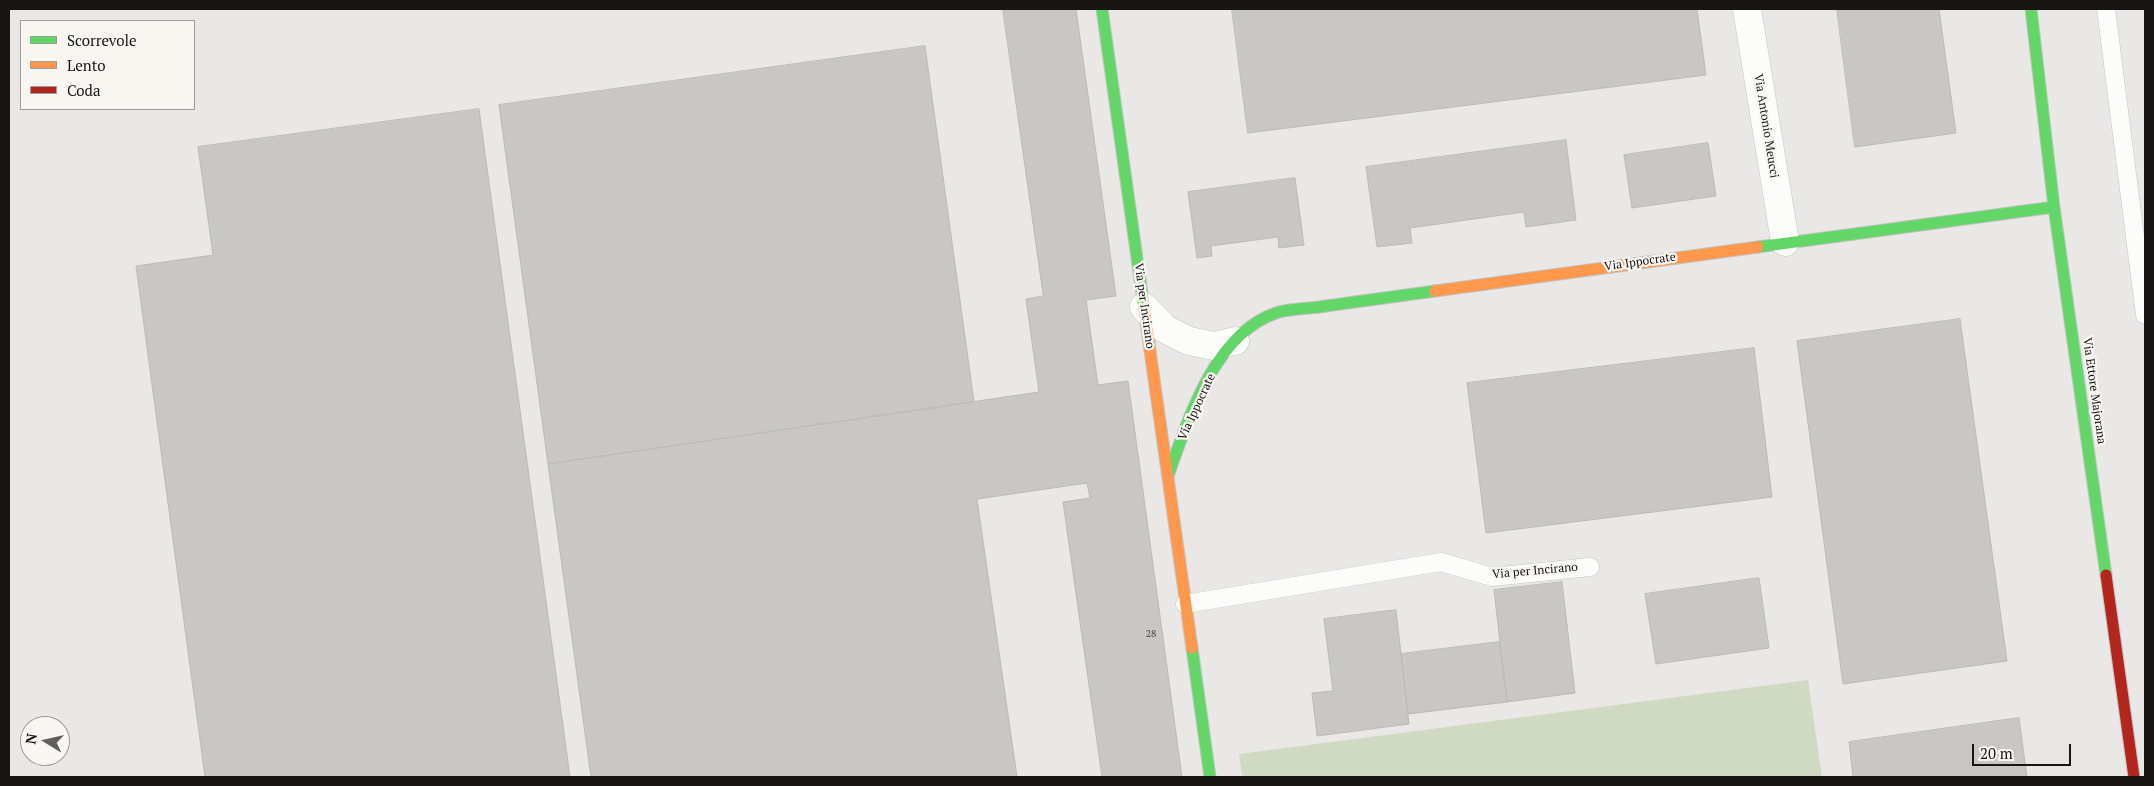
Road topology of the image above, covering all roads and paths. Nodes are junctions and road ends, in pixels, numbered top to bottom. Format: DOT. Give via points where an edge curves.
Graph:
graph roads {
  1 [pos="1102,9"];
  2 [pos="1747,9"];
  3 [pos="2031,9"];
  4 [pos="2106,9"];
  5 [pos="2054,207"];
  6 [pos="1785,242"];
  7 [pos="1144,307"];
  8 [pos="2145,315"];
  9 [pos="1235,341"];
  10 [pos="1168,476"];
  11 [pos="1590,567"];
  12 [pos="1186,604"];
  13 [pos="1210,777"];
  14 [pos="2134,777"];
  1 -- 7 [label="street, Via per Incirano"];
  2 -- 6 [label="street, Via Antonio Meucci"];
  3 -- 5 [label="street, Via Ettore Majorana"];
  4 -- 8 [label="lane"];
  5 -- 6 [label="street, Via Ippocrate"];
  5 -- 14 [label="street, Via Ettore Majorana"];
  6 -- 9 [label="street, Via Ippocrate" via="1277,312 1252,326"];
  7 -- 9 [label="street" via="1165,329 1189,341 1214,346"];
  7 -- 10 [label="street, Via per Incirano"];
  9 -- 10 [label="street, Via Ippocrate" via="1209,377"];
  10 -- 12 [label="street, Via per Incirano"];
  11 -- 12 [label="lane, Via per Incirano" via="1492,577 1441,562"];
  12 -- 13 [label="street, Via per Incirano"];
}
